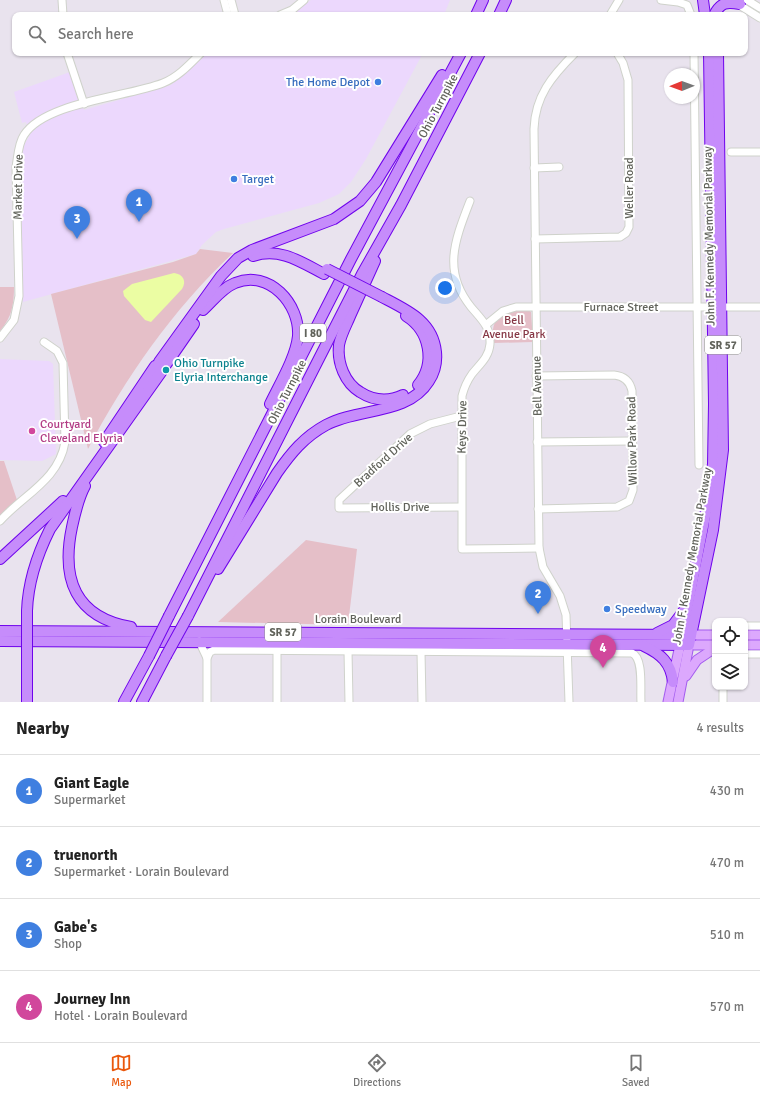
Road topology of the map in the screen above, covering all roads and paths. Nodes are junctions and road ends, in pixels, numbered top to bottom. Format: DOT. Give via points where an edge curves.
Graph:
graph roads {
  1 [pos="62,0"];
  2 [pos="224,0"];
  3 [pos="231,0"];
  4 [pos="304,0"];
  5 [pos="485,0"];
  6 [pos="506,0"];
  7 [pos="619,0"];
  8 [pos="661,0"];
  9 [pos="702,0"];
  10 [pos="712,0"];
  11 [pos="739,1"];
  12 [pos="760,8"];
  13 [pos="63,12"];
  14 [pos="227,12"];
  15 [pos="234,12"];
  16 [pos="287,12"];
  17 [pos="478,12"];
  18 [pos="480,12"];
  19 [pos="500,12"];
  20 [pos="612,12"];
  21 [pos="690,12"];
  22 [pos="704,12"];
  23 [pos="714,12"];
  24 [pos="716,12"];
  25 [pos="760,18"];
  26 [pos="68,56"];
  27 [pos="198,56"];
  28 [pos="453,56"];
  29 [pos="459,56"];
  30 [pos="478,56"];
  31 [pos="571,56"];
  32 [pos="619,56"];
  33 [pos="694,56"];
  34 [pos="709,56"];
  35 [pos="718,56"];
  36 [pos="84,104"];
  37 [pos="731,152"];
  38 [pos="760,152"];
  39 [pos="559,167"];
  40 [pos="534,168"];
  41 [pos="470,202"];
  42 [pos="401,205"];
  43 [pos="535,239"];
  44 [pos="260,248"];
  45 [pos="325,271"];
  46 [pos="381,299"];
  47 [pos="536,307"];
  48 [pos="697,307"];
  49 [pos="718,307"];
  50 [pos="760,307"];
  51 [pos="202,312"];
  52 [pos="487,324"];
  53 [pos="0,338"];
  54 [pos="44,342"];
  55 [pos="160,366"];
  56 [pos="536,376"];
  57 [pos="461,416"];
  58 [pos="632,441"];
  59 [pos="537,442"];
  60 [pos="103,455"];
  61 [pos="699,465"];
  62 [pos="61,504"];
  63 [pos="461,507"];
  64 [pos="339,508"];
  65 [pos="538,508"];
  66 [pos="0,521"];
  67 [pos="215,526"];
  68 [pos="539,548"];
  69 [pos="0,559"];
  70 [pos="689,602"];
  71 [pos="26,612"];
  72 [pos="188,616"];
  73 [pos="748,626"];
  74 [pos="760,626"];
  75 [pos="0,631"];
  76 [pos="169,631"];
  77 [pos="648,635"];
  78 [pos="748,635"];
  79 [pos="760,635"];
  80 [pos="712,636"];
  81 [pos="686,640"];
  82 [pos="199,641"];
  83 [pos="0,642"];
  84 [pos="567,644"];
  85 [pos="712,644"];
  86 [pos="641,645"];
  87 [pos="748,645"];
  88 [pos="760,646"];
  89 [pos="712,650"];
  90 [pos="277,651"];
  91 [pos="348,651"];
  92 [pos="421,652"];
  93 [pos="26,654"];
  94 [pos="748,654"];
  95 [pos="760,654"];
  96 [pos="207,658"];
  97 [pos="673,682"];
  98 [pos="723,690"];
  99 [pos="680,693"];
  100 [pos="22,702"];
  101 [pos="27,702"];
  102 [pos="124,702"];
  103 [pos="142,702"];
  104 [pos="207,702"];
  105 [pos="277,702"];
  106 [pos="349,702"];
  107 [pos="422,702"];
  108 [pos="568,702"];
  109 [pos="641,702"];
  110 [pos="668,702"];
  111 [pos="678,702"];
  112 [pos="723,702"];
  1 -- 13 [label="street"];
  2 -- 14 [label="street"];
  3 -- 15 [label="street"];
  4 -- 16 [label="street"];
  5 -- 17 [label="highway"];
  5 -- 18 [label="highway"];
  6 -- 19 [label="highway"];
  7 -- 20 [label="street"];
  8 -- 21 [label="street" via="687,5"];
  9 -- 22 [label="highway"];
  10 -- 23 [label="highway"];
  11 -- 12 [label="street"];
  11 -- 24 [label="highway" via="725,2"];
  11 -- 25 [label="street"];
  26 -- 36 [label="street"];
  27 -- 36 [label="street, Market Drive" via="175,77 162,83"];
  28 -- 44 [label="highway" via="376,182 360,201 334,219"];
  29 -- 67 [label="highway, Ohio Turnpike / I 80" via="351,259"];
  30 -- 42 [label="highway, Ohio Turnpike / I 80"];
  31 -- 40 [label="street, Bell Avenue" via="549,80 539,100 534,121"];
  32 -- 43 [label="street, Weller Road" via="628,80 629,227 626,233 615,237"];
  33 -- 48 [label="street"];
  34 -- 49 [label="highway, John F. Kennedy Memorial Parkway / SR 57"];
  35 -- 49 [label="highway, John F. Kennedy Memorial Parkway / SR 57"];
  36 -- 53 [label="street, Market Drive" via="42,118 31,126 21,142 16,167 19,296 14,320"];
  37 -- 38 [label="street"];
  39 -- 40 [label="street"];
  40 -- 43 [label="street, Bell Avenue"];
  41 -- 52 [label="street" via="455,243 454,266 466,300"];
  42 -- 46 [label="highway" via="341,336 339,350 342,370 353,386 369,397 386,400 406,395 419,384 427,370 428,351 422,332 414,323"];
  42 -- 72 [label="highway, Ohio Turnpike / I 80" via="362,274"];
  43 -- 47 [label="street, Bell Avenue"];
  44 -- 45 [label="highway" via="282,248 291,251"];
  44 -- 55 [label="highway" via="243,254 231,264"];
  45 -- 46 [label="highway"];
  45 -- 51 [label="highway" via="282,254 267,253 254,256 232,271"];
  46 -- 72 [label="highway" via="417,316 428,328 436,355 432,376 421,392 409,401 336,421 302,441 277,473"];
  47 -- 48 [label="street, Furnace Street"];
  47 -- 52 [label="street, Furnace Street" via="509,309"];
  47 -- 56 [label="street, Bell Avenue"];
  48 -- 49 [label="street, Furnace Street"];
  48 -- 61 [label="street"];
  49 -- 50 [label="street, Furnace Street"];
  49 -- 70 [label="highway, John F. Kennedy Memorial Parkway / SR 57" via="713,464"];
  49 -- 81 [label="highway, John F. Kennedy Memorial Parkway / SR 57" via="723,463 713,530"];
  51 -- 55 [label="highway"];
  51 -- 67 [label="highway" via="229,286 250,280 272,286 283,294 294,311 298,326 295,349"];
  52 -- 57 [label="street, Keys Drive" via="490,343 488,353 464,388"];
  54 -- 66 [label="street" via="57,351 63,363 64,450 48,478"];
  55 -- 60 [label="highway"];
  55 -- 62 [label="highway"];
  56 -- 58 [label="street, Willow Park Road" via="614,375 625,379 632,391"];
  56 -- 59 [label="street, Bell Avenue"];
  57 -- 63 [label="street, Keys Drive"];
  57 -- 64 [label="street, Bradford Drive" via="430,424 410,434 339,500"];
  58 -- 59 [label="street"];
  58 -- 65 [label="street, Willow Park Road" via="633,493 626,504 617,508"];
  59 -- 65 [label="street, Bell Avenue"];
  60 -- 71 [label="highway" via="60,513 43,542 30,583"];
  60 -- 76 [label="highway" via="75,513 68,559 73,585 86,607 104,620 137,628"];
  62 -- 69 [label="highway"];
  62 -- 71 [label="highway" via="33,558 27,584"];
  63 -- 64 [label="street, Hollis Drive"];
  63 -- 68 [label="street, Keys Drive" via="462,549"];
  65 -- 68 [label="street, Bell Avenue"];
  67 -- 102 [label="highway, Ohio Turnpike / I 80, bridge"];
  68 -- 84 [label="street, Bell Avenue" via="546,573 564,608"];
  70 -- 77 [label="highway, SR 57" via="673,625 666,630"];
  70 -- 81 [label="highway, John F. Kennedy Memorial Parkway"];
  71 -- 93 [label="highway, bridge"];
  72 -- 103 [label="highway, Ohio Turnpike / I 80, bridge"];
  73 -- 74 [label="street"];
  75 -- 76 [label="highway, Lorain Boulevard / SR 57"];
  76 -- 84 [label="highway, Lorain Boulevard / SR 57"];
  77 -- 81 [label="highway, Lorain Boulevard"];
  77 -- 84 [label="highway, Lorain Boulevard / SR 57"];
  78 -- 79 [label="main road"];
  80 -- 81 [label="main road, Lorain Boulevard"];
  81 -- 85 [label="main road, Lorain Boulevard"];
  81 -- 86 [label="highway, Lorain Boulevard / SR 57"];
  81 -- 97 [label="main road, John F. Kennedy Memorial Parkway"];
  81 -- 99 [label="main road, John F. Kennedy Memorial Parkway"];
  82 -- 83 [label="highway, Lorain Boulevard / SR 57"];
  82 -- 84 [label="highway, Lorain Boulevard / SR 57"];
  82 -- 96 [label="street"];
  84 -- 86 [label="highway, Lorain Boulevard / SR 57"];
  84 -- 92 [label="street, Lorain Boulevard"];
  84 -- 108 [label="street, Bell Avenue"];
  84 -- 109 [label="street, Lorain Boulevard" via="638,657"];
  86 -- 97 [label="highway" via="665,659"];
  87 -- 88 [label="main road"];
  89 -- 99 [label="main road" via="691,668"];
  90 -- 91 [label="street, Lorain Boulevard"];
  90 -- 96 [label="street, Lorain Boulevard" via="214,650"];
  90 -- 105 [label="street"];
  91 -- 92 [label="street, Lorain Boulevard"];
  91 -- 106 [label="street"];
  92 -- 107 [label="street"];
  93 -- 100 [label="highway"];
  93 -- 101 [label="highway"];
  94 -- 95 [label="street"];
  96 -- 104 [label="street"];
  97 -- 110 [label="main road, John F. Kennedy Memorial Parkway"];
  98 -- 112 [label="street"];
  99 -- 111 [label="main road, John F. Kennedy Memorial Parkway"];
}
